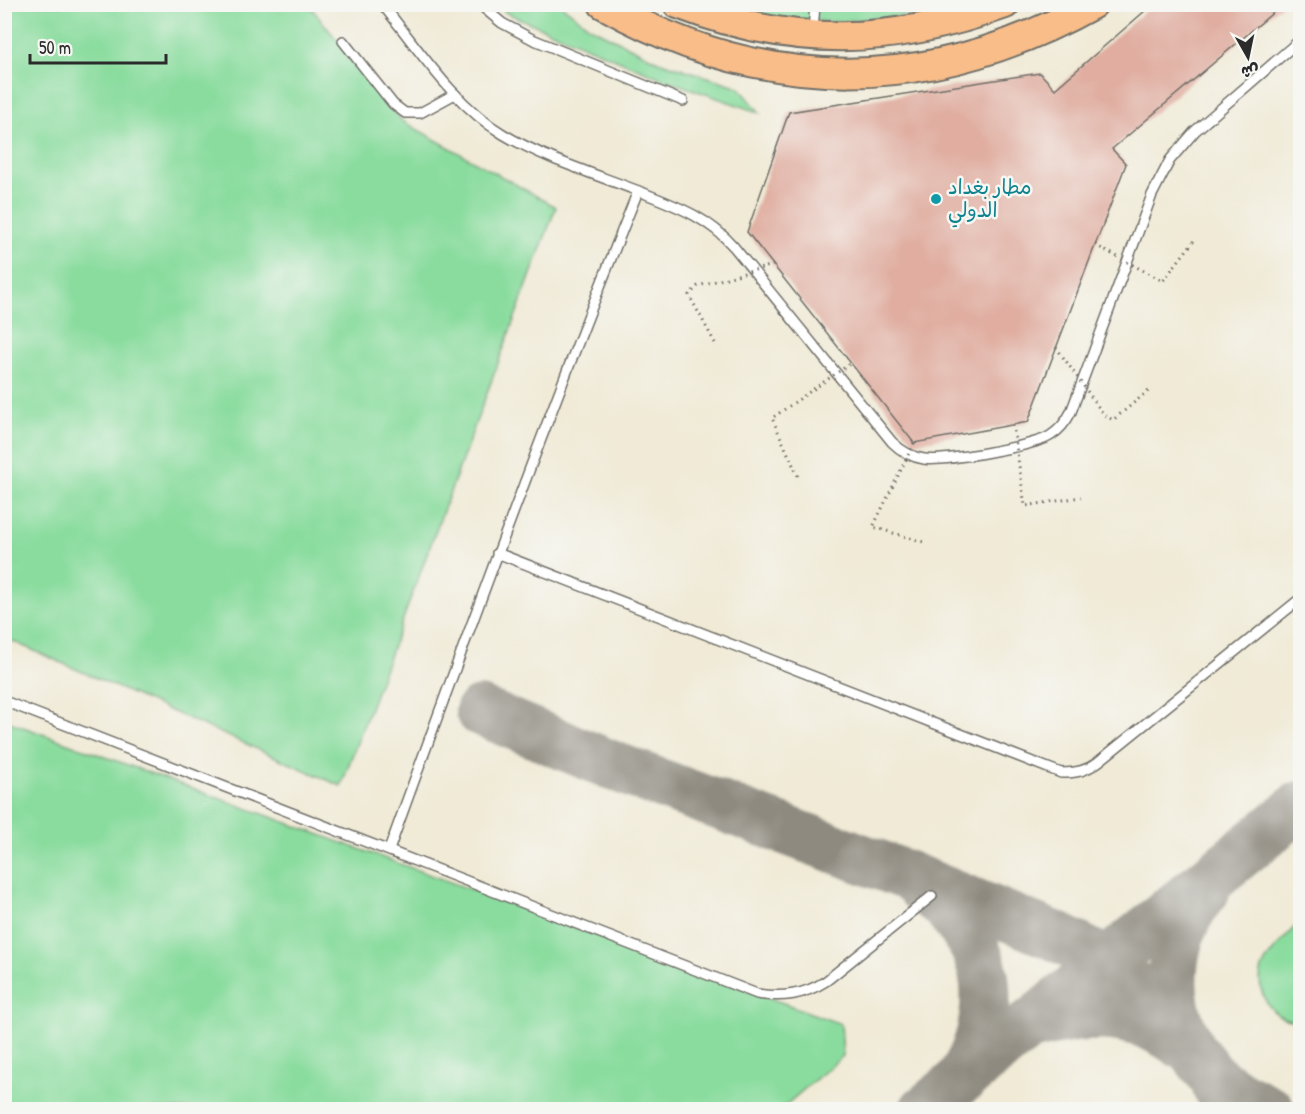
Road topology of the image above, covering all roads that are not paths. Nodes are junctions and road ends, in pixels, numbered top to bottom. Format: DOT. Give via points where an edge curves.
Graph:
graph roads {
  1 [pos="382,4"];
  2 [pos="479,4"];
  3 [pos="603,4"];
  4 [pos="678,4"];
  5 [pos="814,4"];
  6 [pos="1005,4"];
  7 [pos="1093,4"];
  8 [pos="812,36"];
  9 [pos="1300,40"];
  10 [pos="343,41"];
  11 [pos="454,94"];
  12 [pos="683,101"];
  13 [pos="638,190"];
  14 [pos="497,553"];
  15 [pos="1300,599"];
  16 [pos="4,701"];
  17 [pos="389,850"];
  18 [pos="932,896"];
  1 -- 11 [label="lane"];
  2 -- 12 [label="lane" via="532,39"];
  3 -- 7 [label="main road" via="677,41 723,56 784,68 848,73 890,71 966,58 1037,34"];
  4 -- 8 [label="main road" via="736,24"];
  5 -- 8 [label="lane"];
  6 -- 8 [label="main road" via="911,31"];
  9 -- 13 [label="lane" via="1195,131 1170,160 1152,195 1071,412 1059,429 1032,443 936,460 917,458 899,449 714,226"];
  10 -- 11 [label="lane" via="393,104 405,112 420,113"];
  11 -- 13 [label="lane" via="485,122 517,142"];
  13 -- 14 [label="lane"];
  14 -- 15 [label="lane" via="1061,773 1087,770 1098,762"];
  14 -- 17 [label="lane"];
  16 -- 17 [label="lane"];
  17 -- 18 [label="lane" via="744,989 771,996 800,994 826,981"];
}
